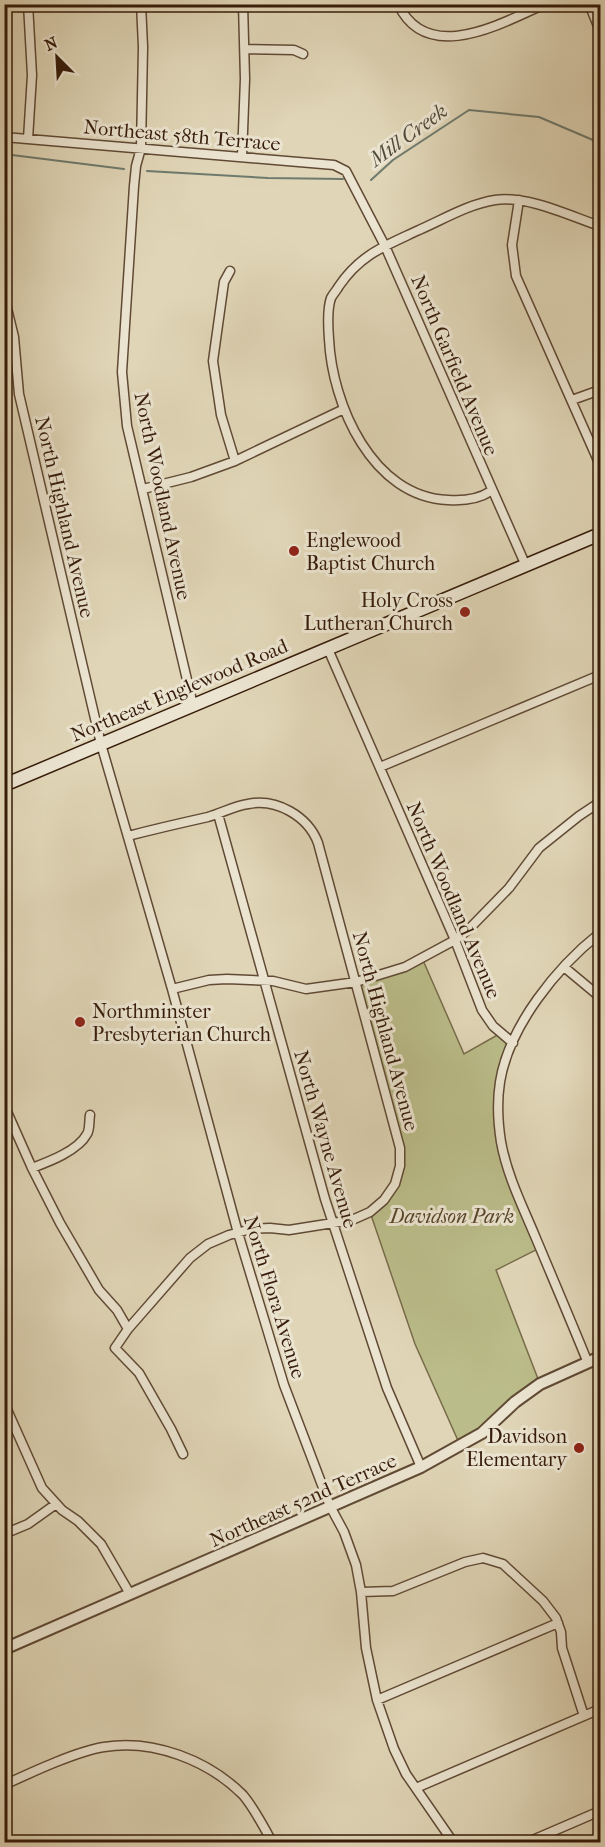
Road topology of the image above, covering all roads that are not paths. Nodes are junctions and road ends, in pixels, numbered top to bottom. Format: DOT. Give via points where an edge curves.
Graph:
graph roads {
  1 [pos="28,4"];
  2 [pos="141,4"];
  3 [pos="243,4"];
  4 [pos="398,4"];
  5 [pos="517,4"];
  6 [pos="545,4"];
  7 [pos="589,4"];
  8 [pos="521,15"];
  9 [pos="600,31"];
  10 [pos="245,49"];
  11 [pos="303,54"];
  12 [pos="4,137"];
  13 [pos="28,139"];
  14 [pos="141,148"];
  15 [pos="242,157"];
  16 [pos="350,178"];
  17 [pos="519,200"];
  18 [pos="600,226"];
  19 [pos="385,246"];
  20 [pos="230,271"];
  21 [pos="4,296"];
  22 [pos="600,390"];
  23 [pos="573,400"];
  24 [pos="344,409"];
  25 [pos="235,461"];
  26 [pos="600,465"];
  27 [pos="142,489"];
  28 [pos="491,491"];
  29 [pos="600,534"];
  30 [pos="526,566"];
  31 [pos="328,649"];
  32 [pos="600,675"];
  33 [pos="193,705"];
  34 [pos="101,744"];
  35 [pos="380,767"];
  36 [pos="4,784"];
  37 [pos="600,802"];
  38 [pos="218,814"];
  39 [pos="128,836"];
  40 [pos="600,933"];
  41 [pos="455,940"];
  42 [pos="564,967"];
  43 [pos="263,980"];
  44 [pos="356,982"];
  45 [pos="172,989"];
  46 [pos="600,997"];
  47 [pos="513,1043"];
  48 [pos="4,1105"];
  49 [pos="90,1115"];
  50 [pos="32,1168"];
  51 [pos="333,1222"];
  52 [pos="238,1233"];
  53 [pos="128,1329"];
  54 [pos="600,1358"];
  55 [pos="588,1363"];
  56 [pos="4,1403"];
  57 [pos="7,1417"];
  58 [pos="183,1454"];
  59 [pos="421,1467"];
  60 [pos="56,1504"];
  61 [pos="330,1506"];
  62 [pos="4,1534"];
  63 [pos="362,1592"];
  64 [pos="130,1594"];
  65 [pos="558,1623"];
  66 [pos="4,1650"];
  67 [pos="377,1700"];
  68 [pos="600,1709"];
  69 [pos="584,1716"];
  70 [pos="4,1785"];
  71 [pos="416,1788"];
  72 [pos="600,1811"];
  73 [pos="272,1842"];
  74 [pos="453,1842"];
  75 [pos="528,1842"];
  1 -- 13 [label="street" via="32,75"];
  2 -- 14 [label="street, North Woodland Avenue"];
  3 -- 10 [label="street"];
  4 -- 8 [label="street" via="413,25 440,36 468,35"];
  5 -- 8 [label="street"];
  6 -- 8 [label="street"];
  7 -- 9 [label="street"];
  10 -- 11 [label="street" via="294,50"];
  10 -- 15 [label="street"];
  12 -- 13 [label="street, Northeast 58th Terrace"];
  13 -- 14 [label="street, Northeast 58th Terrace"];
  14 -- 15 [label="street, Northeast 58th Terrace"];
  14 -- 27 [label="street, North Woodland Avenue" via="134,186 122,372 127,426"];
  15 -- 16 [label="street, Northeast 58th Terrace" via="334,165 343,168"];
  16 -- 19 [label="street, North Garfield Avenue"];
  17 -- 18 [label="street"];
  17 -- 19 [label="street" via="486,202"];
  17 -- 23 [label="street" via="512,245 516,276"];
  19 -- 24 [label="street" via="358,262 331,298 329,352"];
  19 -- 28 [label="street, North Garfield Avenue"];
  20 -- 25 [label="street" via="224,282 213,361 221,415"];
  21 -- 34 [label="street, North Highland Avenue" via="14,337 19,394"];
  22 -- 23 [label="street"];
  23 -- 26 [label="street"];
  24 -- 25 [label="street"];
  24 -- 28 [label="street" via="369,454 407,490 453,500 475,498"];
  25 -- 27 [label="street"];
  27 -- 33 [label="street, North Woodland Avenue"];
  28 -- 30 [label="street, North Garfield Avenue"];
  29 -- 30 [label="main road, Northeast Englewood Road"];
  30 -- 31 [label="main road, Northeast Englewood Road"];
  31 -- 33 [label="main road, Northeast Englewood Road"];
  31 -- 35 [label="street, North Woodland Avenue"];
  32 -- 35 [label="street"];
  33 -- 34 [label="main road, Northeast Englewood Road"];
  34 -- 36 [label="main road, Northeast Englewood Road"];
  34 -- 39 [label="street, North Flora Avenue"];
  35 -- 41 [label="street, North Woodland Avenue"];
  37 -- 41 [label="street" via="539,848 499,900"];
  38 -- 39 [label="street"];
  38 -- 43 [label="street, North Wayne Avenue"];
  38 -- 44 [label="street, North Highland Avenue" via="261,802 300,818 311,829"];
  39 -- 45 [label="street, North Flora Avenue"];
  40 -- 42 [label="street"];
  41 -- 44 [label="street" via="405,967"];
  41 -- 47 [label="street, North Woodland Avenue" via="482,1010"];
  42 -- 46 [label="street"];
  42 -- 47 [label="street" via="531,1008"];
  43 -- 44 [label="street" via="306,988"];
  43 -- 45 [label="street" via="209,980"];
  43 -- 51 [label="street, North Wayne Avenue"];
  44 -- 51 [label="street, North Highland Avenue" via="398,1139 400,1166 390,1192 378,1207 361,1217"];
  45 -- 52 [label="street, North Flora Avenue"];
  47 -- 55 [label="street" via="500,1080 498,1103 506,1164"];
  48 -- 50 [label="street"];
  49 -- 50 [label="street" via="87,1134 75,1146"];
  50 -- 53 [label="street" via="80,1259"];
  51 -- 52 [label="street, North Highland Avenue"];
  51 -- 59 [label="street, North Wayne Avenue" via="387,1388"];
  52 -- 53 [label="street, North Highland Avenue" via="220,1238 197,1252"];
  52 -- 61 [label="street, North Flora Avenue" via="284,1385"];
  53 -- 58 [label="street, North Highland Avenue" via="116,1348 139,1373"];
  54 -- 55 [label="street, Northeast 52nd Terrace"];
  55 -- 59 [label="street, Northeast 52nd Terrace" via="540,1384 482,1433"];
  56 -- 57 [label="street"];
  57 -- 60 [label="street" via="42,1488"];
  59 -- 61 [label="street, Northeast 52nd Terrace"];
  60 -- 62 [label="street" via="28,1524"];
  60 -- 64 [label="street" via="101,1544"];
  61 -- 63 [label="street, North Flora Avenue" via="344,1532"];
  61 -- 64 [label="street, Northeast 52nd Terrace"];
  63 -- 65 [label="street" via="393,1591 483,1558 503,1564 543,1601"];
  63 -- 67 [label="street, North Flora Avenue" via="366,1648"];
  64 -- 66 [label="street, Northeast 52nd Terrace"];
  65 -- 67 [label="street"];
  65 -- 69 [label="street"];
  67 -- 71 [label="street, North Flora Avenue" via="394,1749"];
  68 -- 69 [label="street"];
  69 -- 71 [label="street"];
  70 -- 73 [label="street" via="103,1747 138,1746 172,1752 203,1764 243,1796"];
  71 -- 74 [label="street, North Flora Avenue"];
  72 -- 75 [label="street"];
}
